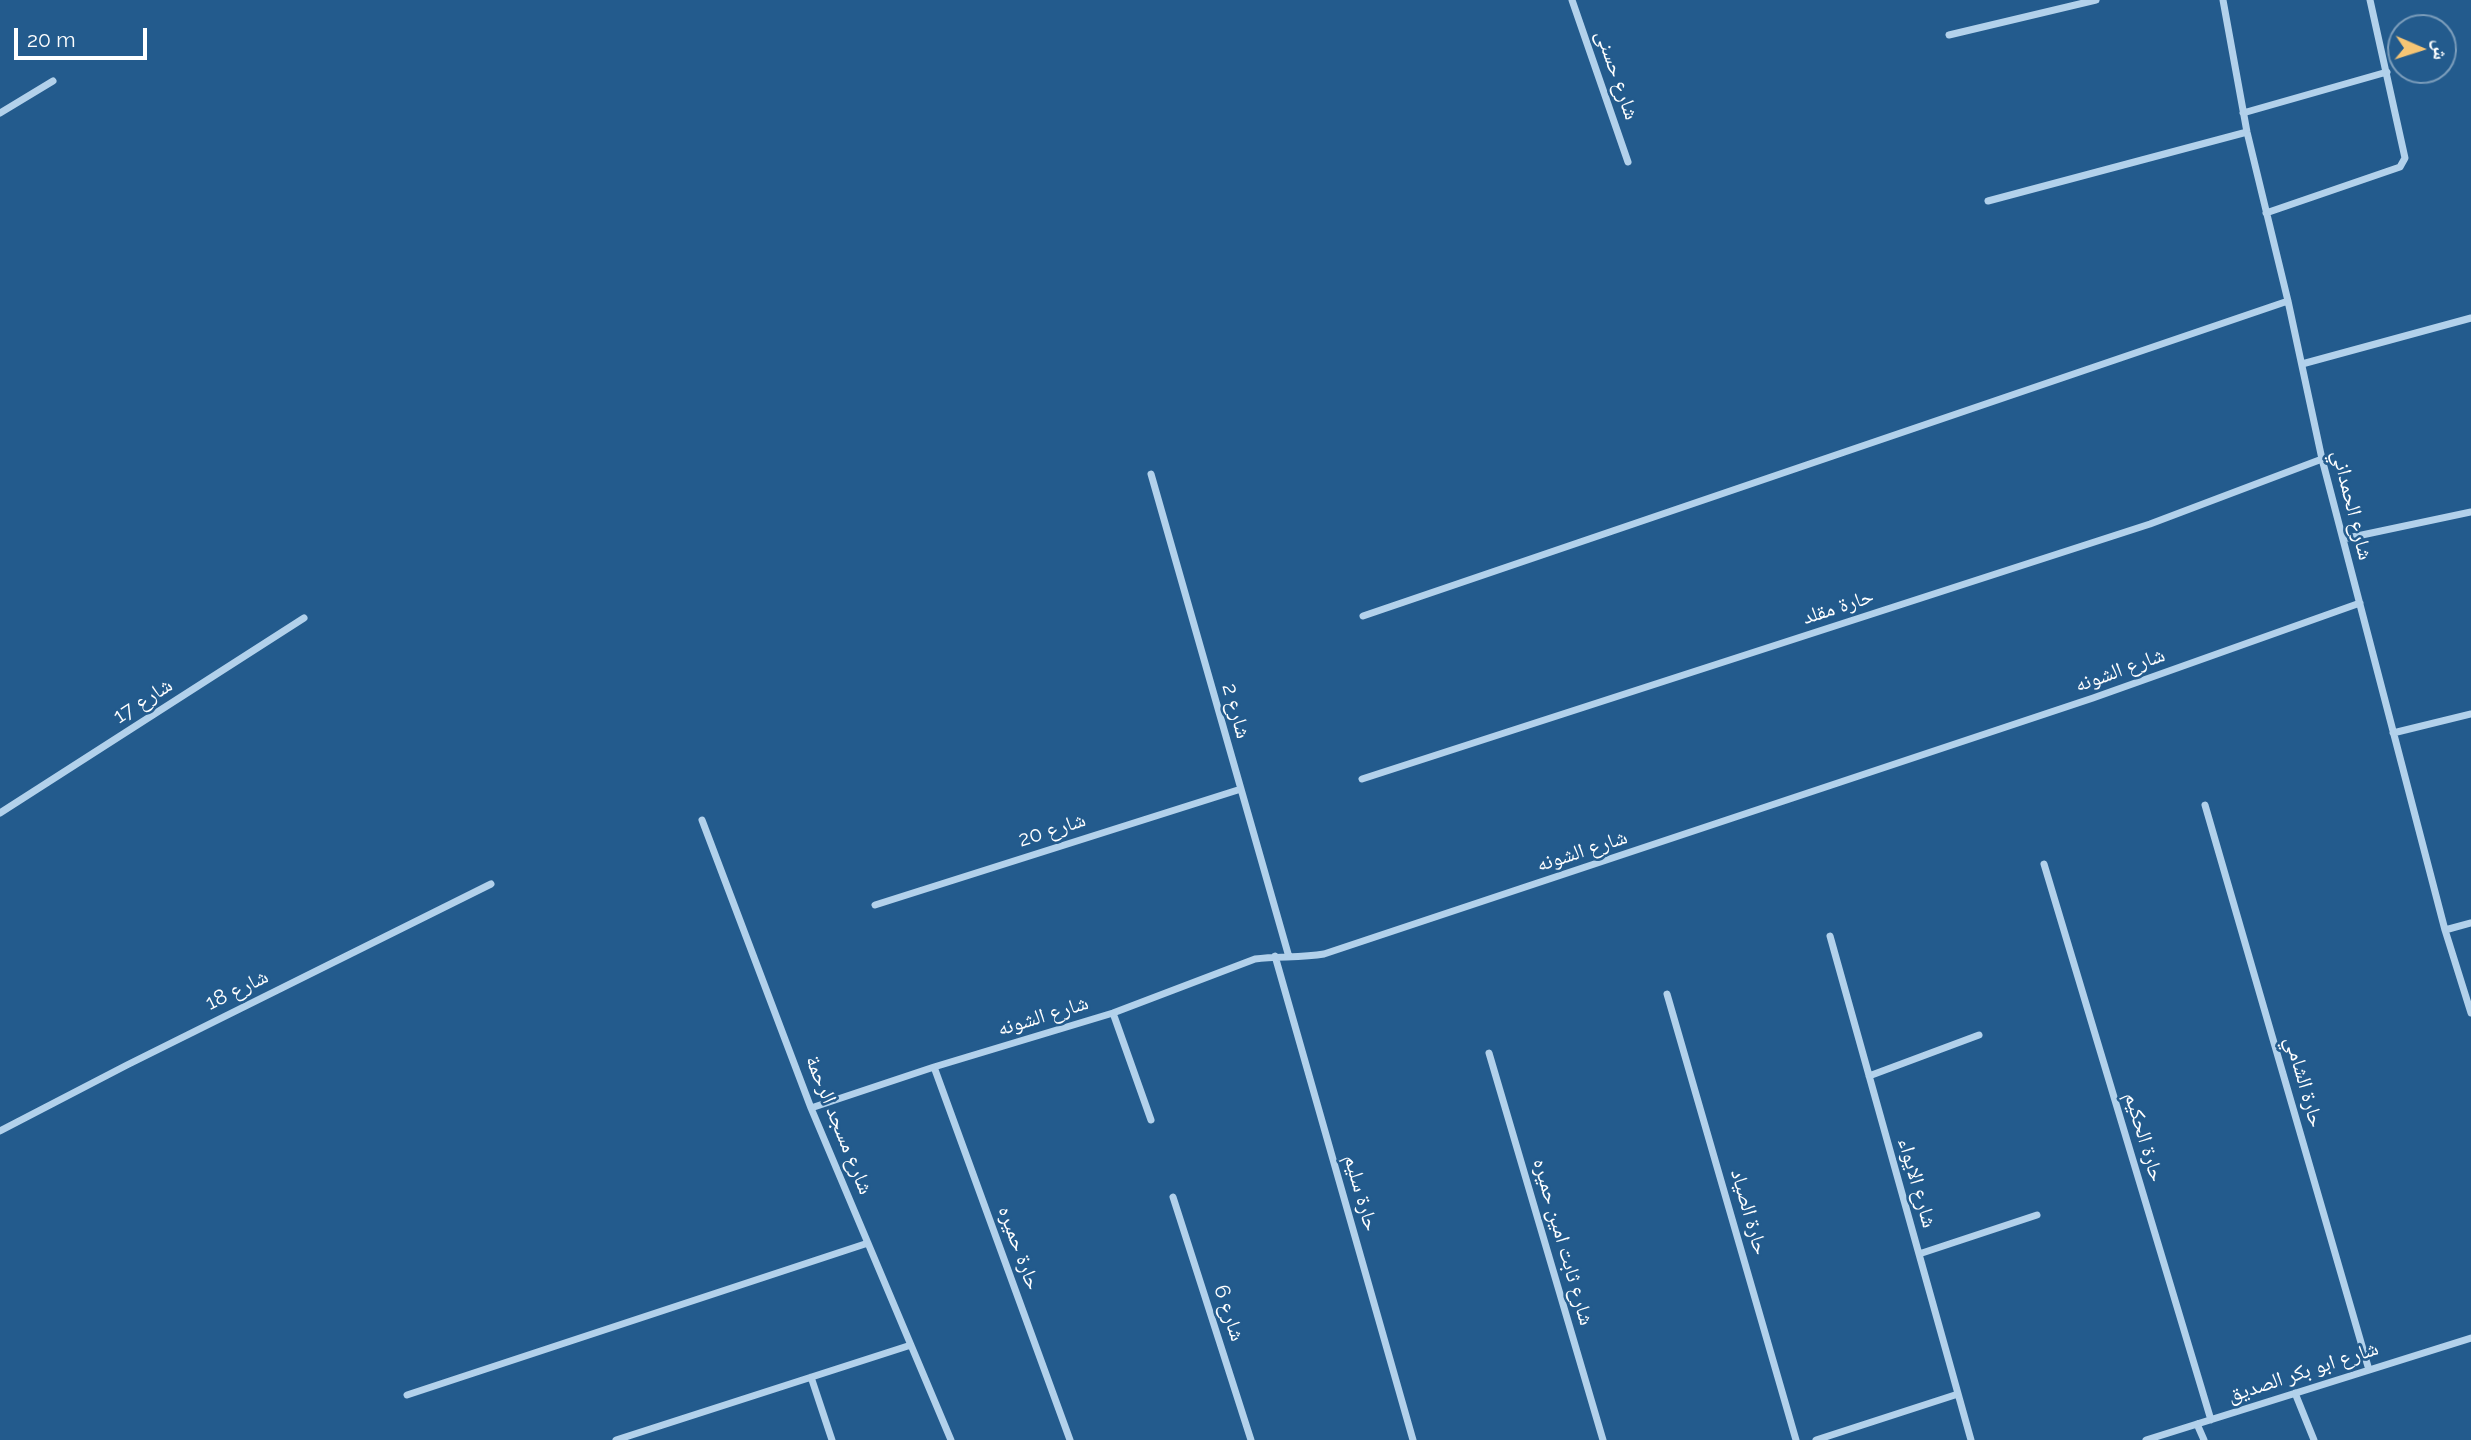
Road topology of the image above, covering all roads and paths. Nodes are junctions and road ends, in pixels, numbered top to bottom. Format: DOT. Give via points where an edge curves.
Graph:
graph roads {
  1 [pos="1572,0"];
  2 [pos="2096,0"];
  3 [pos="2222,0"];
  4 [pos="2370,0"];
  5 [pos="1949,35"];
  6 [pos="2387,72"];
  7 [pos="53,81"];
  8 [pos="2390,84"];
  9 [pos="0,113"];
  10 [pos="2243,113"];
  11 [pos="2246,132"];
  12 [pos="1628,162"];
  13 [pos="1988,201"];
  14 [pos="2266,213"];
  15 [pos="2288,301"];
  16 [pos="2471,318"];
  17 [pos="2302,364"];
  18 [pos="2322,459"];
  19 [pos="1150,474"];
  20 [pos="2471,512"];
  21 [pos="2343,539"];
  22 [pos="2360,603"];
  23 [pos="1363,616"];
  24 [pos="304,618"];
  25 [pos="2471,714"];
  26 [pos="2393,733"];
  27 [pos="1362,779"];
  28 [pos="1241,789"];
  29 [pos="2205,805"];
  30 [pos="0,813"];
  31 [pos="702,820"];
  32 [pos="2044,864"];
  33 [pos="491,884"];
  34 [pos="875,905"];
  35 [pos="2471,923"];
  36 [pos="2445,930"];
  37 [pos="1830,936"];
  38 [pos="1275,956"];
  39 [pos="1289,957"];
  40 [pos="1667,994"];
  41 [pos="1113,1013"];
  42 [pos="2471,1013"];
  43 [pos="1979,1035"];
  44 [pos="1489,1054"];
  45 [pos="934,1067"];
  46 [pos="1869,1076"];
  47 [pos="811,1108"];
  48 [pos="1151,1120"];
  49 [pos="0,1131"];
  50 [pos="1173,1197"];
  51 [pos="2037,1214"];
  52 [pos="868,1243"];
  53 [pos="1919,1254"];
  54 [pos="2471,1338"];
  55 [pos="911,1345"];
  56 [pos="2369,1370"];
  57 [pos="811,1377"];
  58 [pos="2295,1393"];
  59 [pos="1958,1394"];
  60 [pos="407,1395"];
  61 [pos="2211,1420"];
  62 [pos="2197,1424"];
  63 [pos="615,1440"];
  64 [pos="832,1440"];
  65 [pos="951,1440"];
  66 [pos="1070,1440"];
  67 [pos="1251,1440"];
  68 [pos="1413,1440"];
  69 [pos="1603,1440"];
  70 [pos="1797,1440"];
  71 [pos="1816,1440"];
  72 [pos="1971,1440"];
  73 [pos="2146,1440"];
  74 [pos="2204,1440"];
  75 [pos="2314,1440"];
  1 -- 12 [label="street, شارع حسنى"];
  2 -- 5 [label="street"];
  3 -- 10 [label="street, شارع الحمداني"];
  4 -- 6 [label="street"];
  6 -- 10 [label="street"];
  7 -- 9 [label="street"];
  8 -- 14 [label="street" via="2405,158 2400,167"];
  10 -- 11 [label="street, شارع الحمداني"];
  11 -- 13 [label="street"];
  11 -- 14 [label="street, شارع الحمداني"];
  14 -- 15 [label="street, شارع الحمداني"];
  15 -- 17 [label="street, شارع الحمداني"];
  15 -- 23 [label="street"];
  16 -- 17 [label="street"];
  17 -- 18 [label="street, شارع الحمداني"];
  18 -- 21 [label="street, شارع الحمداني"];
  18 -- 27 [label="street, حارة مقلد" via="2150,524"];
  19 -- 28 [label="street, شارع 2"];
  20 -- 21 [label="street"];
  21 -- 22 [label="street, شارع الحمداني"];
  22 -- 26 [label="street, شارع الحمداني"];
  22 -- 39 [label="street, شارع الشونه" via="1548,881 1324,954"];
  24 -- 30 [label="street, شارع 17"];
  25 -- 26 [label="street"];
  26 -- 36 [label="street, شارع الحمداني"];
  28 -- 34 [label="street, شارع 20"];
  28 -- 39 [label="street, شارع 2"];
  29 -- 56 [label="street, حارة الشامي"];
  31 -- 47 [label="street, شارع مسجد الرحمة"];
  32 -- 61 [label="street, حارة الحكيم"];
  33 -- 49 [label="street, شارع 18"];
  35 -- 36 [label="street"];
  36 -- 42 [label="street, شارع الحمداني"];
  37 -- 46 [label="street, شارع الايواء"];
  38 -- 39 [label="street, شارع الشونه"];
  38 -- 41 [label="street, شارع الشونه" via="1255,959"];
  38 -- 68 [label="street, حارة سليم"];
  40 -- 70 [label="street, حارة الصياد"];
  41 -- 45 [label="street, شارع الشونه"];
  41 -- 48 [label="street"];
  43 -- 46 [label="street"];
  44 -- 69 [label="street, شارع ثابت امين حميره"];
  45 -- 47 [label="street, شارع الشونه"];
  45 -- 66 [label="street, حارة حميره"];
  46 -- 53 [label="street, شارع الايواء"];
  47 -- 52 [label="street, شارع مسجد الرحمة"];
  50 -- 67 [label="street, شارع 6"];
  51 -- 53 [label="street"];
  52 -- 55 [label="street, شارع مسجد الرحمة"];
  52 -- 60 [label="street"];
  53 -- 59 [label="street, شارع الايواء"];
  54 -- 56 [label="street, شارع ابو بكر الصديق"];
  55 -- 57 [label="street"];
  55 -- 65 [label="street, شارع مسجد الرحمة"];
  56 -- 58 [label="street, شارع ابو بكر الصديق"];
  57 -- 63 [label="street"];
  57 -- 64 [label="street"];
  58 -- 61 [label="street, شارع ابو بكر الصديق"];
  58 -- 75 [label="street"];
  59 -- 71 [label="street"];
  59 -- 72 [label="street, شارع الايواء"];
  61 -- 62 [label="street, شارع ابو بكر الصديق"];
  62 -- 73 [label="street, شارع ابو بكر الصديق"];
  62 -- 74 [label="street"];
}
